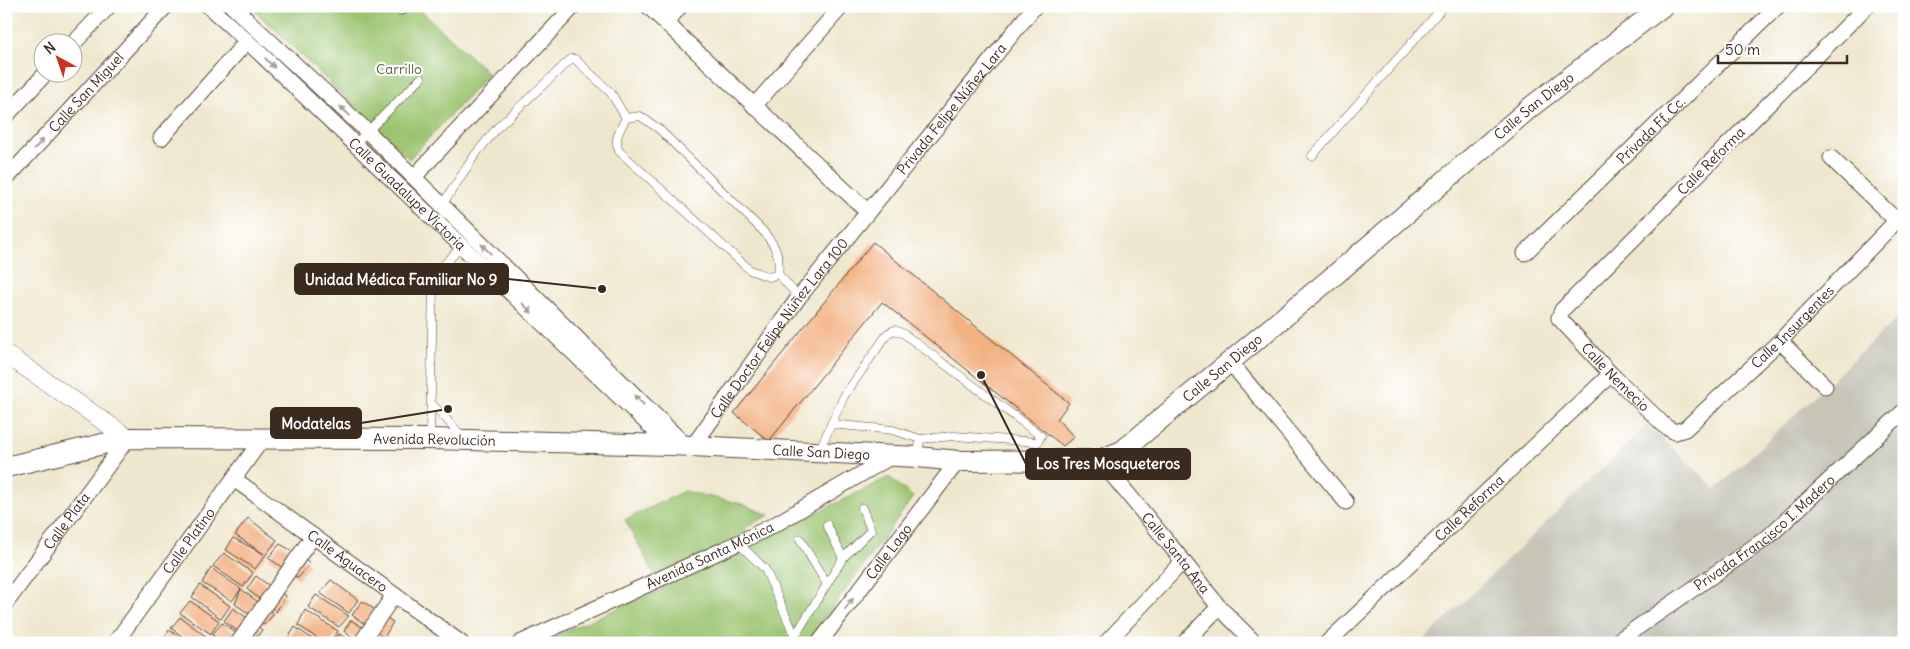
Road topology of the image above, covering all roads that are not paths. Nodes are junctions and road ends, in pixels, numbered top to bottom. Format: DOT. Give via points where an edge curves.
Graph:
graph roads {
  1 [pos="109,6"];
  2 [pos="166,6"];
  3 [pos="208,6"];
  4 [pos="232,6"];
  5 [pos="574,6"];
  6 [pos="648,6"];
  7 [pos="680,6"];
  8 [pos="842,6"];
  9 [pos="1035,6"];
  10 [pos="1444,6"];
  11 [pos="1663,6"];
  12 [pos="1778,6"];
  13 [pos="1867,6"];
  14 [pos="666,23"];
  15 [pos="82,34"];
  16 [pos="247,41"];
  17 [pos="421,78"];
  18 [pos="38,82"];
  19 [pos="754,106"];
  20 [pos="6,116"];
  21 [pos="626,118"];
  22 [pos="368,132"];
  23 [pos="160,138"];
  24 [pos="355,144"];
  25 [pos="1312,156"];
  26 [pos="1832,158"];
  27 [pos="414,177"];
  28 [pos="6,180"];
  29 [pos="442,204"];
  30 [pos="867,211"];
  31 [pos="1900,217"];
  32 [pos="462,246"];
  33 [pos="1524,253"];
  34 [pos="778,274"];
  35 [pos="799,297"];
  36 [pos="1559,318"];
  37 [pos="1780,340"];
  38 [pos="6,354"];
  39 [pos="1230,362"];
  40 [pos="1611,374"];
  41 [pos="1825,386"];
  42 [pos="431,403"];
  43 [pos="1904,411"];
  44 [pos="831,424"];
  45 [pos="1675,432"];
  46 [pos="128,438"];
  47 [pos="262,438"];
  48 [pos="430,439"];
  49 [pos="466,440"];
  50 [pos="683,446"];
  51 [pos="919,448"];
  52 [pos="818,452"];
  53 [pos="892,456"];
  54 [pos="1100,460"];
  55 [pos="958,461"];
  56 [pos="6,468"];
  57 [pos="234,479"];
  58 [pos="1346,502"];
  59 [pos="862,508"];
  60 [pos="827,525"];
  61 [pos="313,536"];
  62 [pos="800,539"];
  63 [pos="738,543"];
  64 [pos="843,558"];
  65 [pos="1184,561"];
  66 [pos="826,583"];
  67 [pos="394,595"];
  68 [pos="6,603"];
  69 [pos="1218,607"];
  70 [pos="794,640"];
  71 [pos="528,641"];
  72 [pos="1250,641"];
  73 [pos="115,643"];
  74 [pos="238,643"];
  75 [pos="361,643"];
  76 [pos="461,643"];
  77 [pos="819,643"];
  78 [pos="1106,643"];
  79 [pos="1184,643"];
  80 [pos="1327,643"];
  81 [pos="1616,643"];
  1 -- 15 [label="street"];
  28 -- 2 [label="street, Calle San Miguel, one-way"];
  3 -- 16 [label="street, Calle Guadalupe Victoria"];
  22 -- 4 [label="street, Calle Guadalupe Victoria, one-way"];
  5 -- 27 [label="street"];
  6 -- 14 [label="street"];
  7 -- 14 [label="street"];
  8 -- 19 [label="street"];
  9 -- 30 [label="street, Privada Felipe Núñez Lara"];
  10 -- 25 [label="lane"];
  11 -- 39 [label="main road, Calle San Diego" via="1532,106"];
  12 -- 33 [label="street, Privada Ff. Cc."];
  13 -- 36 [label="street, Calle Reforma" via="1562,310"];
  14 -- 19 [label="street"];
  16 -- 23 [label="street"];
  16 -- 24 [label="street, Calle Guadalupe Victoria, one-way"];
  17 -- 22 [label="lane"];
  18 -- 20 [label="street"];
  19 -- 30 [label="street"];
  21 -- 29 [label="lane" via="611,93 575,59 571,59 497,128"];
  21 -- 34 [label="lane" via="640,116 660,130 763,231 776,250 780,265"];
  21 -- 34 [label="lane" via="616,141 619,151 750,270 770,277"];
  22 -- 24 [label="lane"];
  22 -- 27 [label="street, Calle Guadalupe Victoria"];
  24 -- 32 [label="street, Calle Guadalupe Victoria"];
  26 -- 31 [label="street"];
  27 -- 29 [label="street, Calle Guadalupe Victoria"];
  50 -- 29 [label="street, Calle Guadalupe Victoria, one-way"];
  30 -- 35 [label="street, Calle Doctor Felipe Núñez Lara 100"];
  31 -- 37 [label="street, Calle Insurgentes"];
  32 -- 42 [label="lane" via="437,272 433,282"];
  32 -- 50 [label="street, Calle Guadalupe Victoria, one-way"];
  34 -- 35 [label="lane"];
  35 -- 50 [label="street, Calle Doctor Felipe Núñez Lara 100"];
  36 -- 40 [label="street, Calle Nemecio"];
  37 -- 41 [label="street"];
  37 -- 45 [label="street, Calle Insurgentes" via="1685,429"];
  38 -- 46 [label="street"];
  39 -- 54 [label="main road, Calle San Diego" via="1122,451"];
  39 -- 58 [label="street"];
  40 -- 45 [label="street, Calle Nemecio"];
  40 -- 80 [label="street, Calle Reforma"];
  42 -- 48 [label="lane"];
  42 -- 49 [label="lane"];
  43 -- 81 [label="street, Privada Francisco I. Madero" via="1768,537"];
  44 -- 51 [label="lane" via="893,430"];
  44 -- 51 [label="lane" via="851,385 888,333 895,330 1041,436 1038,442 954,436"];
  44 -- 52 [label="lane"];
  46 -- 47 [label="main road, Avenida Revolución"];
  46 -- 56 [label="main road, Avenida Revolución"];
  46 -- 68 [label="street, Calle Plata"];
  47 -- 48 [label="main road, Avenida Revolución"];
  47 -- 57 [label="street, Calle Platino"];
  48 -- 49 [label="main road, Avenida Revolución"];
  49 -- 50 [label="main road, Avenida Revolución"];
  50 -- 52 [label="main road, Calle San Diego"];
  51 -- 53 [label="main road, Calle San Diego"];
  51 -- 55 [label="main road, Calle San Diego"];
  52 -- 53 [label="main road, Calle San Diego"];
  53 -- 63 [label="street, Avenida Santa Mónica"];
  54 -- 55 [label="main road, Calle San Diego"];
  54 -- 65 [label="street, Calle Santa Ana"];
  77 -- 55 [label="street, Calle Lago, one-way"];
  57 -- 61 [label="street, Calle Aguacero"];
  57 -- 73 [label="street, Calle Platino"];
  59 -- 64 [label="lane" via="871,530"];
  60 -- 64 [label="lane"];
  61 -- 67 [label="street, Calle Aguacero"];
  61 -- 74 [label="street"];
  62 -- 66 [label="lane"];
  63 -- 70 [label="lane" via="765,568"];
  63 -- 71 [label="street, Avenida Santa Mónica"];
  64 -- 66 [label="lane"];
  65 -- 69 [label="street, Calle Santa Ana"];
  65 -- 78 [label="street"];
  66 -- 70 [label="lane"];
  67 -- 75 [label="street"];
  67 -- 76 [label="street, Calle Aguacero"];
  69 -- 72 [label="street, Calle Santa Ana"];
  69 -- 79 [label="street"];
}
